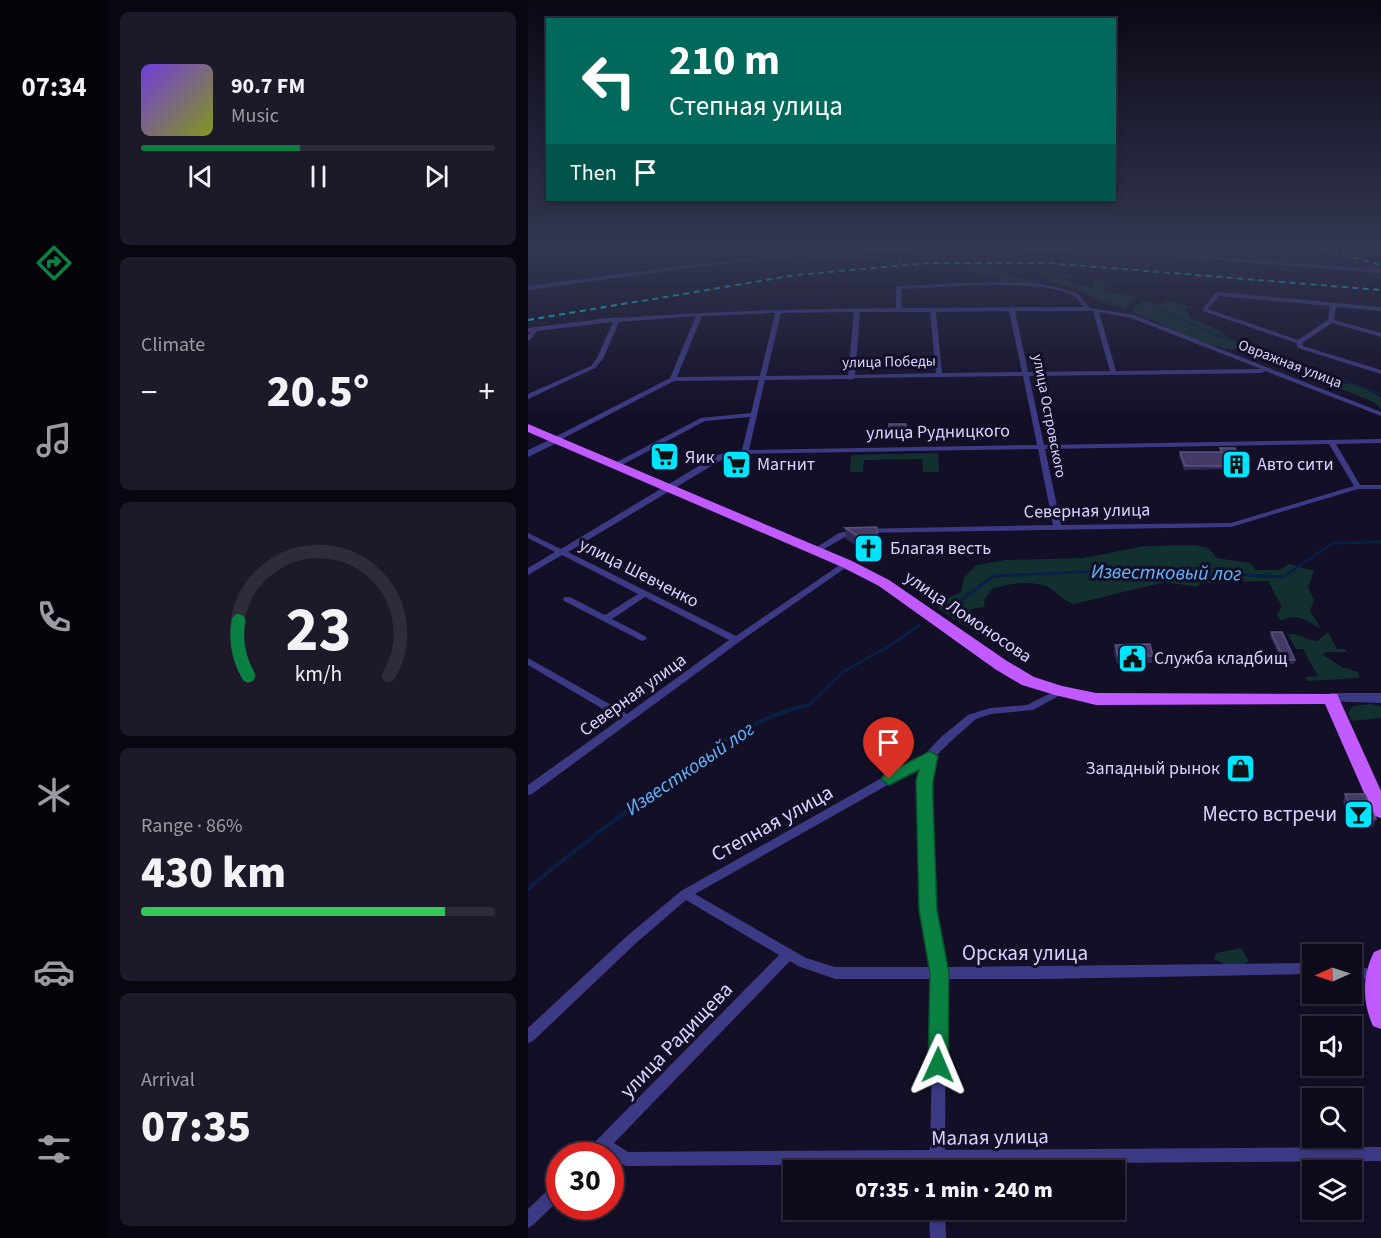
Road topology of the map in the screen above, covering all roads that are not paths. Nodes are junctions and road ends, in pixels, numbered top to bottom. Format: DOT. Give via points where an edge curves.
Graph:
graph roads {
  1 [pos="899,302"];
  2 [pos="1084,302"];
  3 [pos="1211,302"];
  4 [pos="1299,302"];
  5 [pos="1333,305"];
  6 [pos="1381,309"];
  7 [pos="1012,310"];
  8 [pos="1091,310"];
  9 [pos="857,311"];
  10 [pos="899,311"];
  11 [pos="933,311"];
  12 [pos="778,312"];
  13 [pos="700,315"];
  14 [pos="617,319"];
  15 [pos="1331,321"];
  16 [pos="531,329"];
  17 [pos="1381,335"];
  18 [pos="528,339"];
  19 [pos="1299,342"];
  20 [pos="1269,371"];
  21 [pos="1381,372"];
  22 [pos="1114,374"];
  23 [pos="1028,375"];
  24 [pos="939,376"];
  25 [pos="852,378"];
  26 [pos="673,379"];
  27 [pos="762,379"];
  28 [pos="528,397"];
  29 [pos="1380,414"];
  30 [pos="753,415"];
  31 [pos="528,428"];
  32 [pos="556,440"];
  33 [pos="1381,441"];
  34 [pos="1331,442"];
  35 [pos="1040,446"];
  36 [pos="745,451"];
  37 [pos="528,454"];
  38 [pos="615,465"];
  39 [pos="668,487"];
  40 [pos="1358,487"];
  41 [pos="1381,487"];
  42 [pos="1058,528"];
  43 [pos="528,535"];
  44 [pos="561,551"];
  45 [pos="817,551"];
  46 [pos="847,564"];
  47 [pos="528,572"];
  48 [pos="644,594"];
  49 [pos="567,599"];
  50 [pos="605,619"];
  51 [pos="642,638"];
  52 [pos="736,640"];
  53 [pos="528,661"];
  54 [pos="1061,691"];
  55 [pos="1331,698"];
  56 [pos="1381,698"];
  57 [pos="628,719"];
  58 [pos="930,756"];
  59 [pos="529,789"];
  60 [pos="1381,811"];
  61 [pos="685,894"];
  62 [pos="789,954"];
  63 [pos="1378,968"];
  64 [pos="1302,969"];
  65 [pos="1362,969"];
  66 [pos="940,973"];
  67 [pos="1381,1019"];
  68 [pos="528,1037"];
  69 [pos="606,1142"];
  70 [pos="1381,1154"];
  71 [pos="624,1157"];
  72 [pos="937,1160"];
  73 [pos="1115,1160"];
  74 [pos="783,1161"];
  75 [pos="546,1202"];
  76 [pos="528,1220"];
  77 [pos="937,1220"];
  78 [pos="938,1238"];
  1 -- 10 [label="street"];
  2 -- 8 [label="street"];
  3 -- 19 [label="street" via="1205,310"];
  4 -- 5 [label="street"];
  5 -- 6 [label="street"];
  5 -- 15 [label="street"];
  7 -- 8 [label="street, Овражная улица"];
  7 -- 11 [label="street, Овражная улица"];
  7 -- 23 [label="street, улица Островского"];
  8 -- 20 [label="street, Овражная улица" via="1132,316"];
  8 -- 22 [label="street"];
  9 -- 10 [label="street, Овражная улица"];
  9 -- 12 [label="street, Овражная улица"];
  9 -- 25 [label="street"];
  10 -- 11 [label="street, Овражная улица"];
  11 -- 24 [label="street"];
  12 -- 13 [label="street, Овражная улица"];
  12 -- 27 [label="street"];
  13 -- 14 [label="street, Овражная улица"];
  13 -- 26 [label="street"];
  14 -- 16 [label="street, Овражная улица"];
  14 -- 28 [label="street" via="593,367"];
  15 -- 17 [label="street"];
  15 -- 19 [label="street"];
  16 -- 18 [label="street"];
  19 -- 21 [label="street" via="1300,347"];
  20 -- 22 [label="street, улица Победы"];
  20 -- 29 [label="street, Овражная улица"];
  22 -- 23 [label="street, улица Победы"];
  23 -- 24 [label="street, улица Победы"];
  23 -- 35 [label="street, улица Островского"];
  24 -- 25 [label="street, улица Победы"];
  25 -- 27 [label="street, улица Победы"];
  26 -- 27 [label="street, улица Победы"];
  26 -- 32 [label="street, улица Победы"];
  27 -- 30 [label="street"];
  30 -- 36 [label="street"];
  30 -- 38 [label="street" via="703,418"];
  31 -- 32 [label="main road, улица Ломоносова"];
  32 -- 37 [label="street, улица Победы"];
  32 -- 38 [label="main road, улица Ломоносова"];
  33 -- 34 [label="street, улица Рудницкого"];
  34 -- 35 [label="street, улица Рудницкого"];
  34 -- 40 [label="street"];
  35 -- 36 [label="street, улица Рудницкого"];
  35 -- 42 [label="street, улица Островского"];
  36 -- 39 [label="street, улица Рудницкого" via="720,457"];
  38 -- 39 [label="main road, улица Ломоносова"];
  39 -- 44 [label="street, улица Рудницкого"];
  39 -- 45 [label="main road, улица Ломоносова"];
  40 -- 41 [label="street, Северная улица"];
  40 -- 42 [label="street, Северная улица" via="1231,525"];
  42 -- 45 [label="street, Северная улица" via="856,531"];
  43 -- 44 [label="street, улица Шевченко"];
  44 -- 47 [label="street, улица Рудницкого"];
  44 -- 48 [label="street, улица Шевченко"];
  45 -- 46 [label="main road, улица Ломоносова"];
  46 -- 52 [label="street, Северная улица"];
  46 -- 54 [label="main road, улица Ломоносова" via="884,583 1001,665 1028,681"];
  48 -- 50 [label="street"];
  48 -- 52 [label="street, улица Шевченко"];
  49 -- 50 [label="street"];
  50 -- 51 [label="street"];
  52 -- 57 [label="street, Северная улица"];
  53 -- 57 [label="street"];
  54 -- 55 [label="main road, улица Ломоносова" via="1096,699 1133,700"];
  54 -- 58 [label="street, Степная улица" via="1029,708 990,711 972,717"];
  55 -- 56 [label="street, улица Ломоносова"];
  55 -- 60 [label="main road"];
  57 -- 59 [label="street, Северная улица"];
  58 -- 61 [label="street, Степная улица"];
  58 -- 66 [label="street" via="924,781 928,910"];
  61 -- 62 [label="street, Орская улица"];
  61 -- 68 [label="street, Степная улица"];
  62 -- 66 [label="street, Орская улица" via="835,973"];
  62 -- 69 [label="street, улица Радищева"];
  63 -- 65 [label="street"];
  63 -- 67 [label="main road" via="1375,992"];
  64 -- 66 [label="street, Орская улица"];
  66 -- 72 [label="street"];
  70 -- 73 [label="street, Малая улица"];
  71 -- 74 [label="street, Малая улица"];
  75 -- 76 [label="street"];
  77 -- 78 [label="street"];
}
